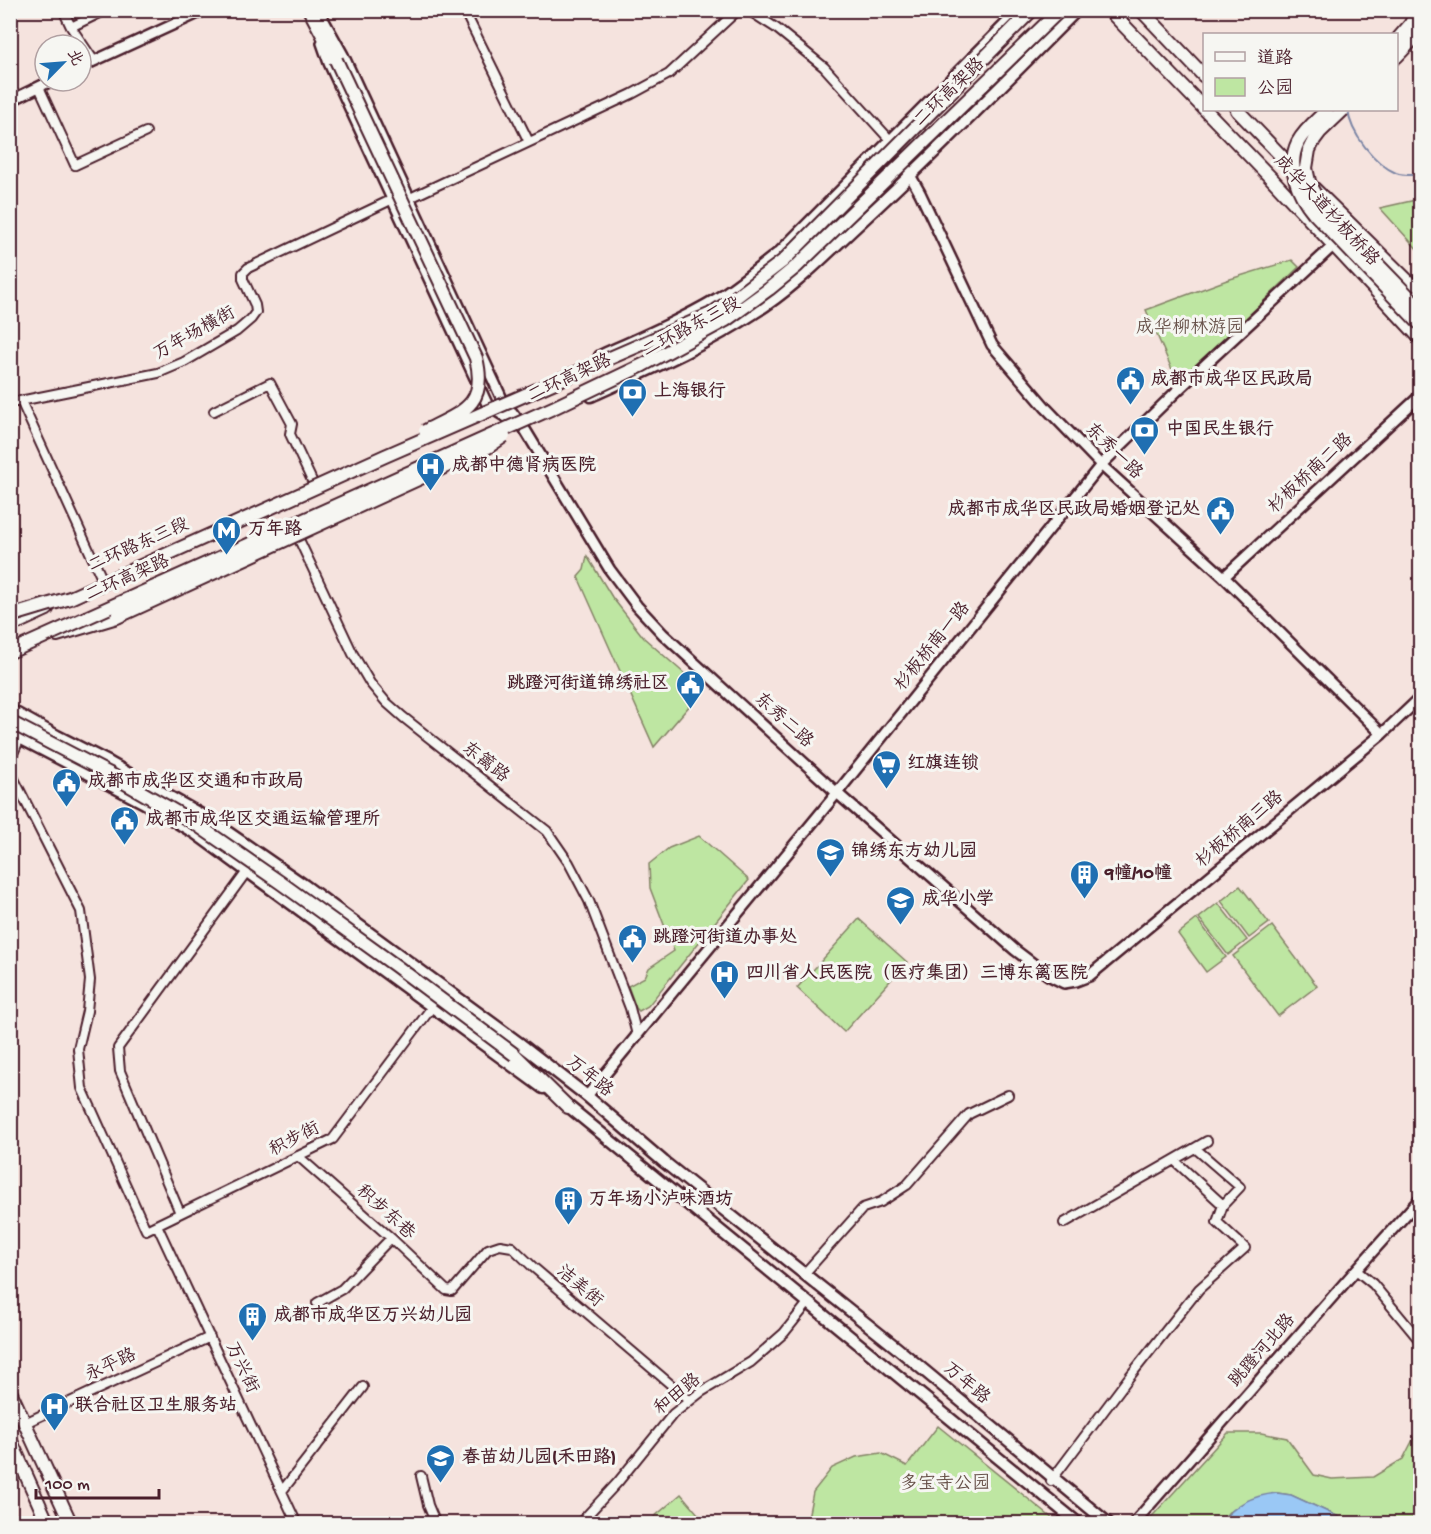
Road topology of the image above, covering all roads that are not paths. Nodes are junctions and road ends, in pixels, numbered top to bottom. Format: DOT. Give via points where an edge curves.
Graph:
graph roads {
  1 [pos="63,10"];
  2 [pos="106,10"];
  3 [pos="205,10"];
  4 [pos="318,10"];
  5 [pos="464,10"];
  6 [pos="738,10"];
  7 [pos="748,10"];
  8 [pos="1020,10"];
  9 [pos="1032,10"];
  10 [pos="1060,10"];
  11 [pos="1077,10"];
  12 [pos="1109,10"];
  13 [pos="1141,10"];
  14 [pos="309,11"];
  15 [pos="1418,11"];
  16 [pos="71,27"];
  17 [pos="1420,32"];
  18 [pos="1398,38"];
  19 [pos="1398,55"];
  20 [pos="94,62"];
  21 [pos="1203,75"];
  22 [pos="33,90"];
  23 [pos="42,93"];
  24 [pos="10,101"];
  25 [pos="1203,108"];
  26 [pos="1206,111"];
  27 [pos="1238,111"];
  28 [pos="1326,111"];
  29 [pos="1342,111"];
  30 [pos="146,132"];
  31 [pos="891,141"];
  32 [pos="529,142"];
  33 [pos="910,177"];
  34 [pos="410,198"];
  35 [pos="393,199"];
  36 [pos="1333,246"];
  37 [pos="1420,293"];
  38 [pos="1420,308"];
  39 [pos="1420,324"];
  40 [pos="1420,338"];
  41 [pos="1420,396"];
  42 [pos="502,399"];
  43 [pos="21,401"];
  44 [pos="10,403"];
  45 [pos="488,406"];
  46 [pos="214,411"];
  47 [pos="532,417"];
  48 [pos="524,428"];
  49 [pos="385,456"];
  50 [pos="1101,465"];
  51 [pos="314,485"];
  52 [pos="293,526"];
  53 [pos="1224,577"];
  54 [pos="103,581"];
  55 [pos="70,598"];
  56 [pos="10,616"];
  57 [pos="10,624"];
  58 [pos="50,638"];
  59 [pos="10,654"];
  60 [pos="1420,698"];
  61 [pos="10,710"];
  62 [pos="10,722"];
  63 [pos="1382,734"];
  64 [pos="15,735"];
  65 [pos="10,760"];
  66 [pos="10,771"];
  67 [pos="837,793"];
  68 [pos="248,870"];
  69 [pos="304,885"];
  70 [pos="291,903"];
  71 [pos="1076,981"];
  72 [pos="432,1007"];
  73 [pos="637,1035"];
  74 [pos="1008,1095"];
  75 [pos="587,1096"];
  76 [pos="568,1107"];
  77 [pos="1207,1142"];
  78 [pos="1196,1148"];
  79 [pos="298,1156"];
  80 [pos="1174,1160"];
  81 [pos="1419,1200"];
  82 [pos="1223,1205"];
  83 [pos="180,1213"];
  84 [pos="1064,1223"];
  85 [pos="157,1225"];
  86 [pos="392,1238"];
  87 [pos="1356,1270"];
  88 [pos="804,1274"];
  89 [pos="452,1290"];
  90 [pos="317,1303"];
  91 [pos="808,1304"];
  92 [pos="210,1337"];
  93 [pos="1420,1341"];
  94 [pos="363,1387"];
  95 [pos="10,1391"];
  96 [pos="689,1400"];
  97 [pos="25,1423"];
  98 [pos="10,1439"];
  99 [pos="421,1476"];
  100 [pos="1052,1479"];
  101 [pos="282,1491"];
  102 [pos="48,1524"];
  103 [pos="71,1524"];
  104 [pos="297,1524"];
  105 [pos="436,1524"];
  106 [pos="579,1524"];
  107 [pos="1079,1524"];
  108 [pos="1109,1524"];
  109 [pos="1133,1524"];
  1 -- 16 [label="street"];
  2 -- 16 [label="street"];
  3 -- 20 [label="street"];
  4 -- 34 [label="street, 东秀二路"];
  5 -- 32 [label="street"];
  6 -- 32 [label="street" via="669,74"];
  7 -- 31 [label="street" via="824,67"];
  8 -- 31 [label="main road, 二环路东三段"];
  9 -- 49 [label="main road, 二环高架路, bridge" via="783,261 732,300 700,318"];
  10 -- 47 [label="main road, 二环高架路, bridge" via="805,259 769,289 726,320 643,365"];
  11 -- 33 [label="main road, 二环路东三段"];
  12 -- 25 [label="main road, 成华大道杉板桥路"];
  13 -- 21 [label="main road"];
  14 -- 35 [label="street"];
  14 -- 49 [label="main road, bridge" via="336,60 476,357 480,374 479,389 461,412"];
  15 -- 18 [label="main road"];
  16 -- 20 [label="street"];
  17 -- 19 [label="main road"];
  22 -- 24 [label="street"];
  23 -- 30 [label="street" via="75,165"];
  26 -- 36 [label="main road, 成华大道杉板桥路"];
  27 -- 37 [label="main road, 成华大道杉板桥路"];
  28 -- 39 [label="main road, bridge" via="1305,132 1296,148 1293,169 1299,192 1314,213"];
  29 -- 38 [label="main road, bridge" via="1320,132 1309,150 1306,168 1310,186 1322,207"];
  31 -- 33 [label="street, 东秀一路"];
  31 -- 42 [label="main road, 二环路东三段" via="780,252 734,288 658,330"];
  32 -- 34 [label="street"];
  33 -- 48 [label="main road, 二环路东三段" via="806,273 754,313 670,359"];
  33 -- 50 [label="street, 东秀一路" via="992,345"];
  34 -- 42 [label="street, 东秀二路"];
  35 -- 43 [label="street, 万年场横街" via="248,268 243,279 256,312 237,331 184,362 158,373"];
  35 -- 45 [label="street"];
  36 -- 40 [label="main road, 成华大道杉板桥路"];
  36 -- 50 [label="street, 杉板桥南一路"];
  41 -- 53 [label="street, 杉板桥南二路"];
  42 -- 45 [label="main road, 二环路东三段"];
  42 -- 48 [label="street, 东秀二路"];
  43 -- 44 [label="street, 万年场横街"];
  43 -- 54 [label="street"];
  45 -- 48 [label="street"];
  45 -- 51 [label="main road, 二环路东三段"];
  46 -- 51 [label="street" via="270,383 292,424 290,434"];
  47 -- 58 [label="main road, bridge" via="488,447 117,617"];
  47 -- 59 [label="main road, 二环高架路, bridge"];
  48 -- 52 [label="main road, 二环路东三段"];
  48 -- 67 [label="street, 东秀二路" via="610,570 637,606"];
  49 -- 55 [label="main road, 二环高架路, bridge"];
  50 -- 53 [label="street, 东秀一路"];
  50 -- 67 [label="street, 杉板桥南一路"];
  51 -- 54 [label="main road, 二环路东三段"];
  52 -- 58 [label="main road, 二环路东三段"];
  52 -- 73 [label="street, 东篱路" via="353,654 375,690 403,717 547,831 569,863 589,901"];
  53 -- 63 [label="street, 东秀一路"];
  54 -- 57 [label="main road, 二环路东三段"];
  55 -- 56 [label="main road, bridge"];
  55 -- 57 [label="main road, 二环高架路, bridge"];
  58 -- 59 [label="main road, 二环路东三段"];
  60 -- 63 [label="street, 杉板桥南三路"];
  61 -- 69 [label="main road, 万年路" via="207,818"];
  62 -- 76 [label="main road, bridge" via="193,822 515,1055"];
  63 -- 71 [label="street, 杉板桥南三路" via="1089,976"];
  64 -- 65 [label="street"];
  64 -- 68 [label="main road, 万年路" via="143,802"];
  66 -- 85 [label="street" via="81,911 90,980 78,1049 82,1088 146,1230"];
  67 -- 71 [label="street, 东秀二路" via="1015,950 1048,975 1064,983"];
  67 -- 73 [label="street, 杉板桥南一路"];
  68 -- 70 [label="main road, 万年路"];
  68 -- 83 [label="street" via="118,1048 120,1071"];
  69 -- 70 [label="main road" via="296,882 287,886 286,896"];
  69 -- 75 [label="main road, 万年路"];
  70 -- 72 [label="main road, 万年路"];
  72 -- 76 [label="main road, 万年路"];
  72 -- 79 [label="street, 积步街" via="333,1139"];
  73 -- 75 [label="street, 杉板桥南一路"];
  74 -- 88 [label="street" via="969,1114 907,1185 881,1202 863,1208"];
  75 -- 88 [label="main road, 万年路"];
  76 -- 91 [label="main road, 万年路"];
  77 -- 78 [label="street"];
  78 -- 80 [label="street"];
  78 -- 82 [label="street" via="1240,1188"];
  79 -- 83 [label="street, 积步街"];
  79 -- 86 [label="street, 积步东巷"];
  80 -- 82 [label="street"];
  80 -- 84 [label="street"];
  81 -- 87 [label="street, 跳蹬河北路"];
  82 -- 100 [label="street" via="1217,1222 1245,1248 1199,1289"];
  83 -- 85 [label="street, 积步街"];
  85 -- 92 [label="street, 万兴街"];
  86 -- 89 [label="street, 积步东巷" via="446,1290"];
  86 -- 90 [label="street" via="342,1289"];
  87 -- 93 [label="street" via="1373,1284"];
  87 -- 109 [label="street, 跳蹬河北路"];
  88 -- 100 [label="main road, 万年路"];
  89 -- 96 [label="street, 洁美街" via="488,1249 512,1247"];
  91 -- 96 [label="street, 和田路" via="784,1333 751,1362"];
  91 -- 107 [label="main road, 万年路"];
  92 -- 97 [label="street, 永平路"];
  92 -- 101 [label="street, 万兴街"];
  94 -- 101 [label="street"];
  95 -- 97 [label="main road"];
  96 -- 106 [label="street, 和田路"];
  97 -- 103 [label="main road"];
  98 -- 102 [label="main road"];
  99 -- 105 [label="street"];
  100 -- 108 [label="main road, 万年路"];
  101 -- 104 [label="street, 万兴街"];
}
